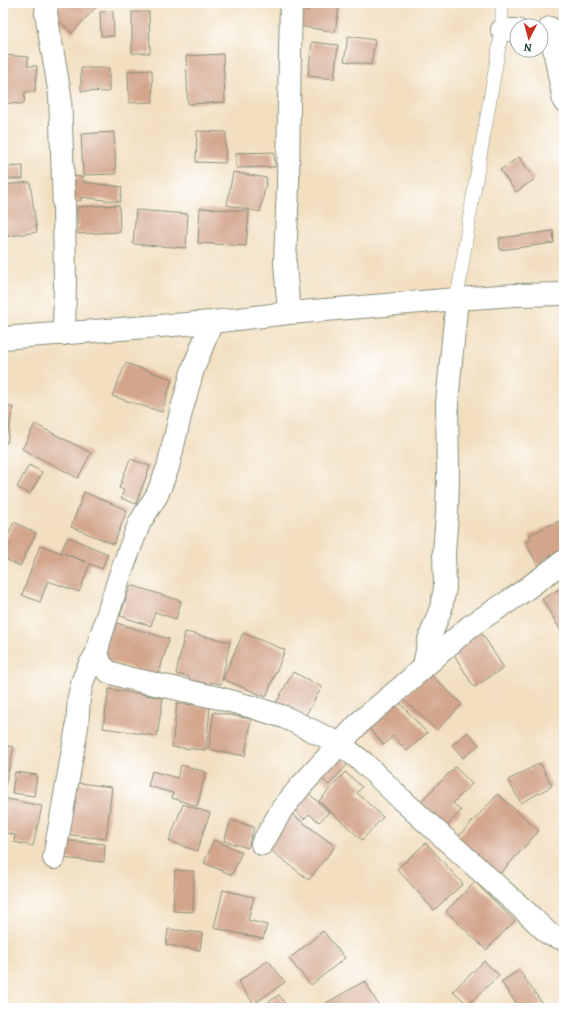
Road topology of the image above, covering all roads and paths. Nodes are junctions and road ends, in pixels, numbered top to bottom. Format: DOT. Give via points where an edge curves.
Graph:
graph roads {
  1 [pos="47,3"];
  2 [pos="291,3"];
  3 [pos="502,3"];
  4 [pos="509,27"];
  5 [pos="552,28"];
  6 [pos="509,35"];
  7 [pos="564,101"];
  8 [pos="564,294"];
  9 [pos="457,300"];
  10 [pos="289,314"];
  11 [pos="212,322"];
  12 [pos="64,334"];
  13 [pos="3,338"];
  14 [pos="564,561"];
  15 [pos="97,653"];
  16 [pos="424,666"];
  17 [pos="340,744"];
  18 [pos="262,844"];
  19 [pos="54,858"];
  20 [pos="564,939"];
  1 -- 12 [label="street" via="46,14 60,95"];
  2 -- 10 [label="street" via="285,263"];
  3 -- 4 [label="lane"];
  5 -- 7 [label="street"];
  6 -- 9 [label="lane" via="469,220"];
  8 -- 9 [label="street"];
  9 -- 10 [label="street"];
  9 -- 16 [label="street" via="447,403 448,476 444,553 446,588 429,640"];
  10 -- 11 [label="street"];
  11 -- 12 [label="street"];
  11 -- 15 [label="street" via="193,369 168,468 157,495 134,537"];
  12 -- 13 [label="street"];
  14 -- 16 [label="street" via="469,627"];
  15 -- 17 [label="street" via="101,665 109,672 284,717"];
  15 -- 19 [label="street" via="88,666 79,696"];
  16 -- 17 [label="street" via="362,720"];
  17 -- 18 [label="street" via="282,809"];
  17 -- 20 [label="street" via="364,763 400,799 549,934"];
}
